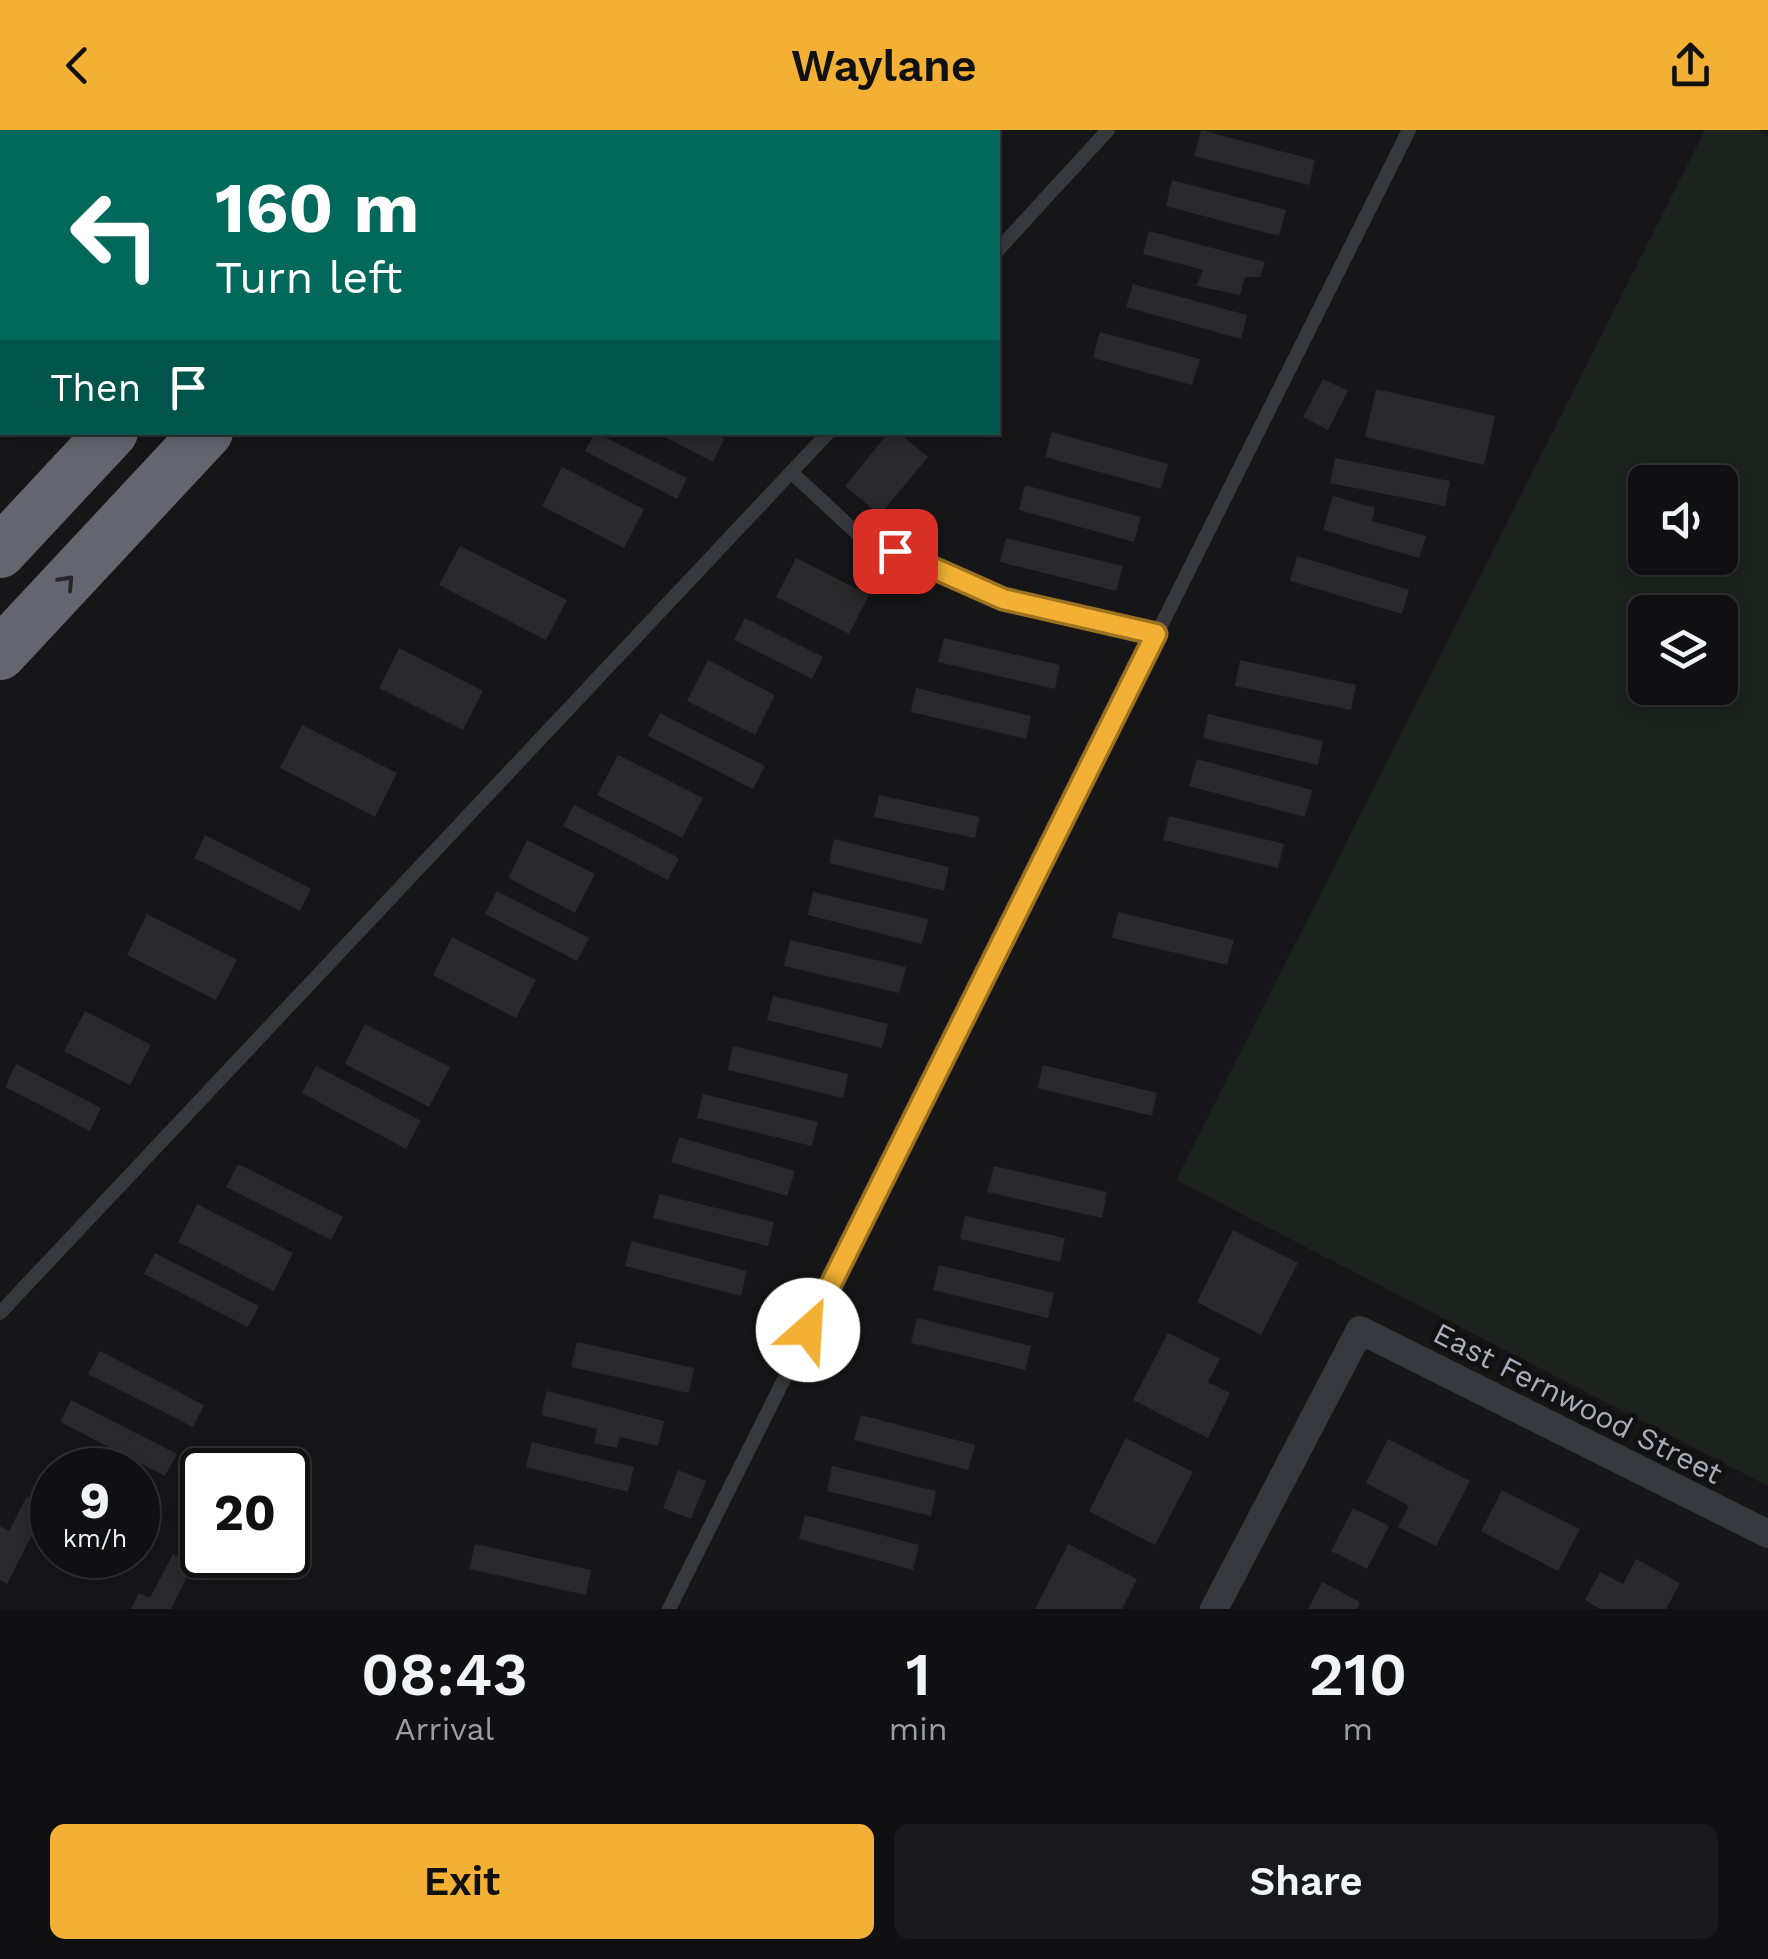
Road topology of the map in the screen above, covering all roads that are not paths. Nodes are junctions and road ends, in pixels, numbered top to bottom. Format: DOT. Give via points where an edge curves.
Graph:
graph roads {
  1 [pos="1108,130"];
  2 [pos="1408,130"];
  3 [pos="1000,248"];
  4 [pos="109,435"];
  5 [pos="205,435"];
  6 [pos="826,435"];
  7 [pos="792,473"];
  8 [pos="0,552"];
  9 [pos="1156,634"];
  10 [pos="0,654"];
  11 [pos="0,1313"];
  12 [pos="1768,1534"];
  13 [pos="669,1609"];
  14 [pos="1214,1609"];
  1 -- 3 [label="lane"];
  2 -- 9 [label="lane"];
  4 -- 8 [label="highway"];
  10 -- 5 [label="highway, one-way"];
  6 -- 7 [label="lane"];
  7 -- 9 [label="lane" via="859,535 1003,599"];
  7 -- 11 [label="lane"];
  9 -- 13 [label="lane"];
  12 -- 14 [label="street, East Fernwood Street" via="1360,1330"];
}
